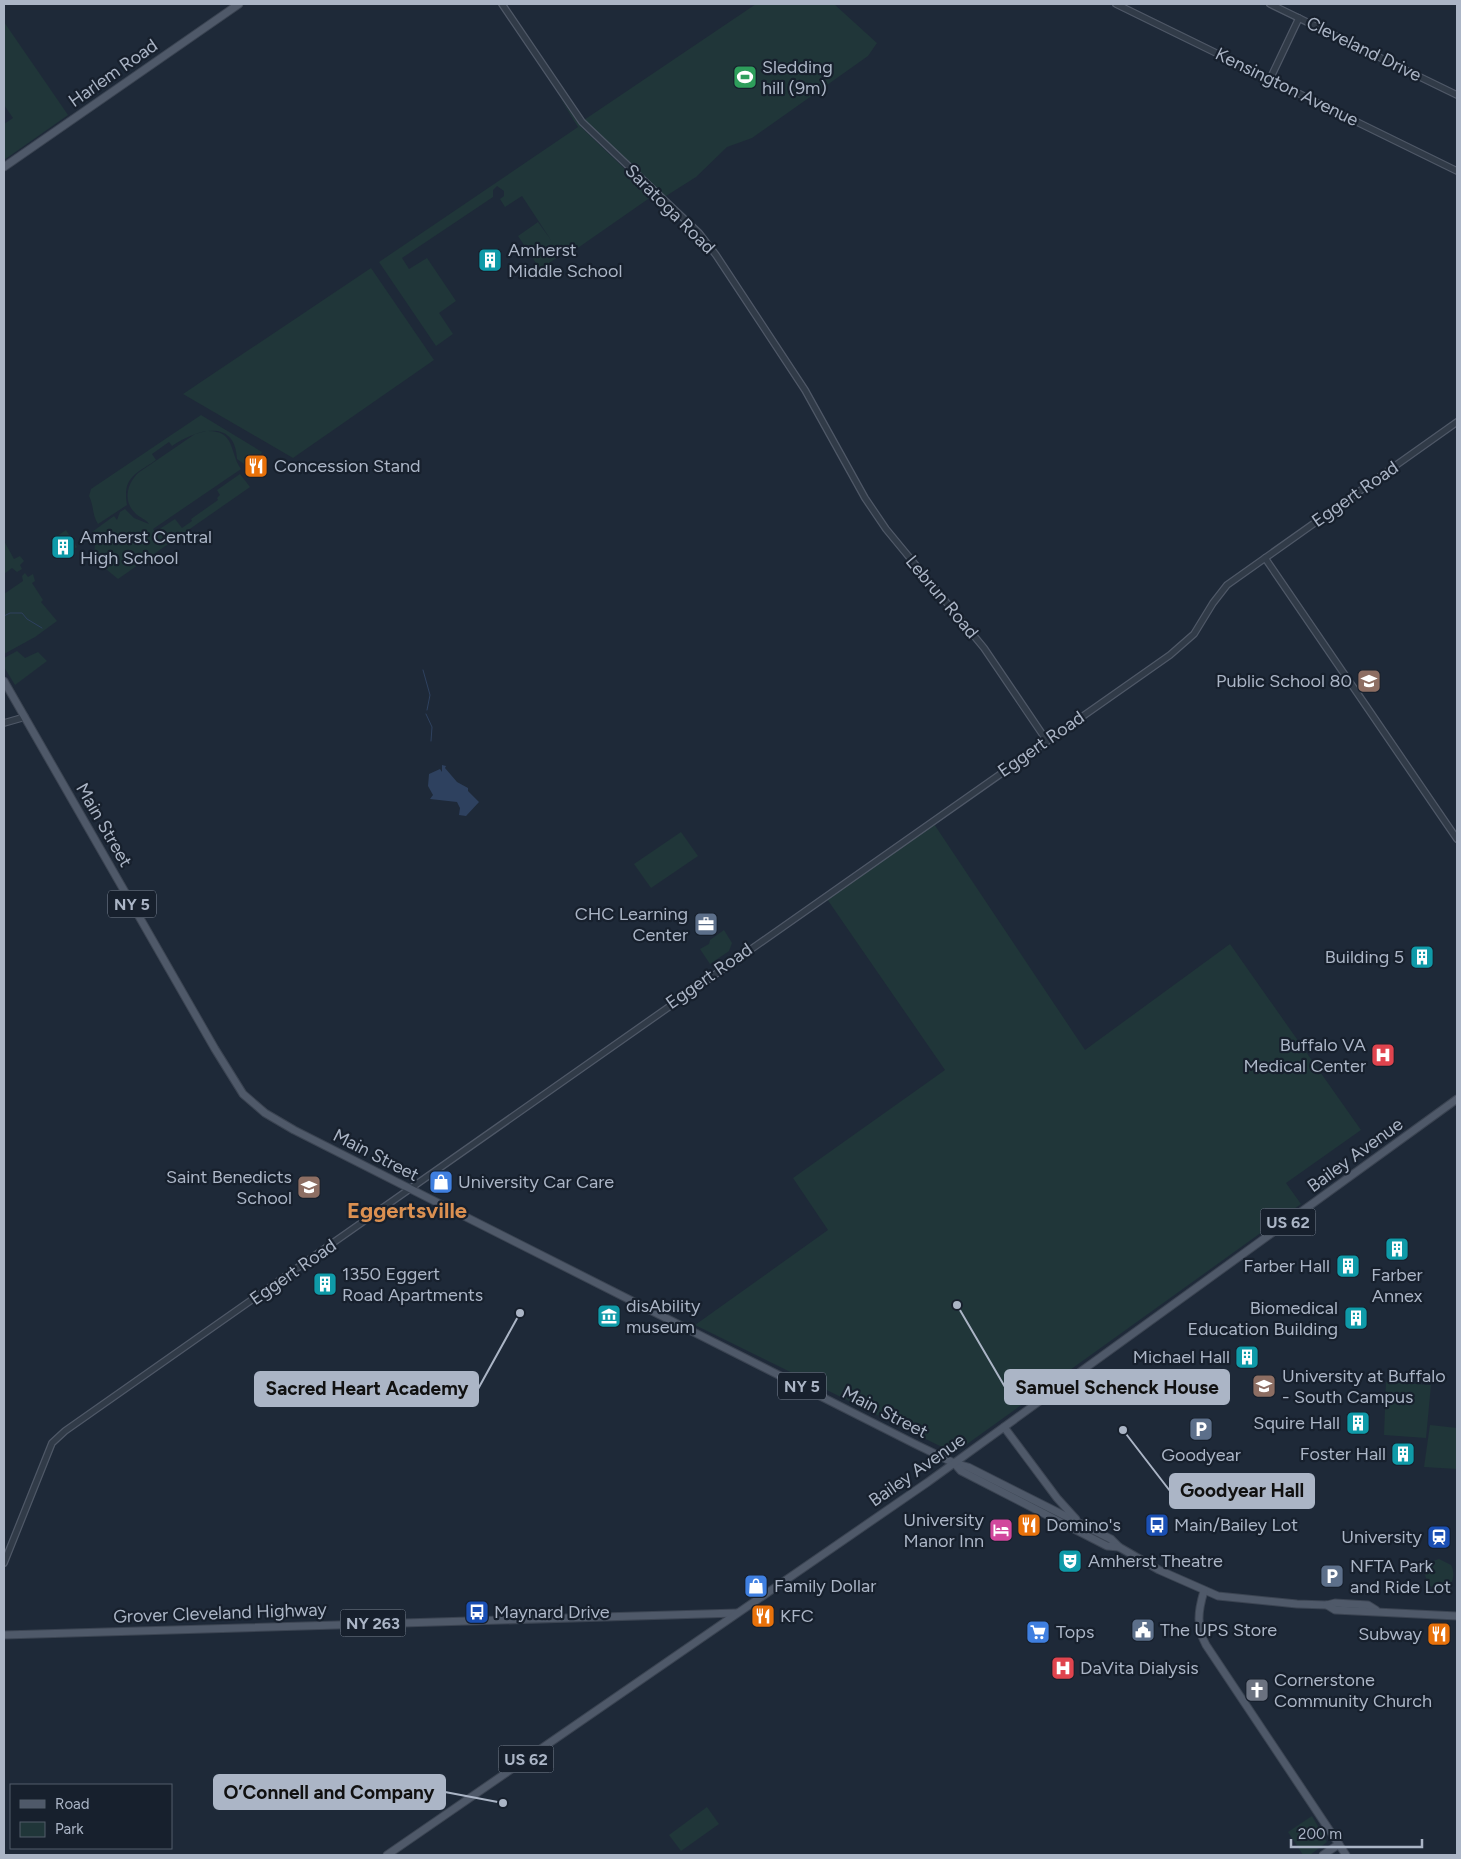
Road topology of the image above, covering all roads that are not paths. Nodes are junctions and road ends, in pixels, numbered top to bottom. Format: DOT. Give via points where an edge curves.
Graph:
graph roads {
  1 [pos="239,4"];
  2 [pos="502,4"];
  3 [pos="1116,4"];
  4 [pos="1270,4"];
  5 [pos="1299,18"];
  6 [pos="1270,79"];
  7 [pos="1457,95"];
  8 [pos="4,167"];
  9 [pos="1457,171"];
  10 [pos="1457,422"];
  11 [pos="840,451"];
  12 [pos="1265,558"];
  13 [pos="4,681"];
  14 [pos="25,718"];
  15 [pos="4,723"];
  16 [pos="1046,741"];
  17 [pos="1457,839"];
  18 [pos="1457,1099"];
  19 [pos="410,1189"];
  20 [pos="1004,1427"];
  21 [pos="954,1463"];
  22 [pos="1082,1524"];
  23 [pos="1119,1547"];
  24 [pos="4,1563"];
  25 [pos="1204,1591"];
  26 [pos="738,1612"];
  27 [pos="706,1613"];
  28 [pos="1457,1616"];
  29 [pos="716,1628"];
  30 [pos="4,1635"];
  31 [pos="1339,1844"];
  32 [pos="387,1855"];
  33 [pos="1323,1855"];
  34 [pos="1346,1855"];
  1 -- 8 [label="main road, Harlem Road"];
  2 -- 11 [label="street, Saratoga Road" via="582,122 707,242 770,336"];
  3 -- 6 [label="street, Kensington Avenue"];
  4 -- 5 [label="street, Cleveland Drive"];
  5 -- 6 [label="street"];
  5 -- 7 [label="street, Cleveland Drive"];
  6 -- 9 [label="street, Kensington Avenue"];
  10 -- 12 [label="street, Eggert Road"];
  11 -- 16 [label="street, Lebrun Road" via="886,529 984,648"];
  12 -- 16 [label="street, Eggert Road" via="1220,593 1185,644"];
  12 -- 17 [label="street"];
  13 -- 14 [label="main road, Main Street / NY 5"];
  14 -- 15 [label="street"];
  14 -- 19 [label="main road, Main Street / NY 5" via="243,1094 265,1113 294,1130"];
  16 -- 19 [label="street, Eggert Road"];
  18 -- 20 [label="main road, Bailey Avenue / US 62"];
  19 -- 21 [label="main road, Main Street / NY 5"];
  19 -- 24 [label="street, Eggert Road" via="65,1431 52,1443"];
  20 -- 21 [label="main road, Bailey Avenue / US 62"];
  20 -- 22 [label="main road" via="1057,1498"];
  21 -- 22 [label="main road, Main Street / NY 5"];
  21 -- 23 [label="main road, Main Street / NY 5" via="961,1471 1107,1546"];
  21 -- 26 [label="main road, Bailey Avenue / US 62"];
  22 -- 23 [label="main road, Main Street / NY 5" via="1111,1539"];
  23 -- 25 [label="main road, Main Street / NY 5"];
  25 -- 28 [label="main road, Main Street / NY 5" via="1235,1600 1368,1605 1376,1610"];
  25 -- 31 [label="main road" via="1198,1616 1206,1645"];
  26 -- 27 [label="main road, Grover Cleveland Highway / NY 263"];
  26 -- 29 [label="main road, Bailey Avenue / US 62"];
  27 -- 29 [label="main road" via="716,1618"];
  27 -- 30 [label="main road, Grover Cleveland Highway / NY 263"];
  29 -- 32 [label="main road, Bailey Avenue / US 62"];
  31 -- 33 [label="main road"];
  31 -- 34 [label="main road"];
}
